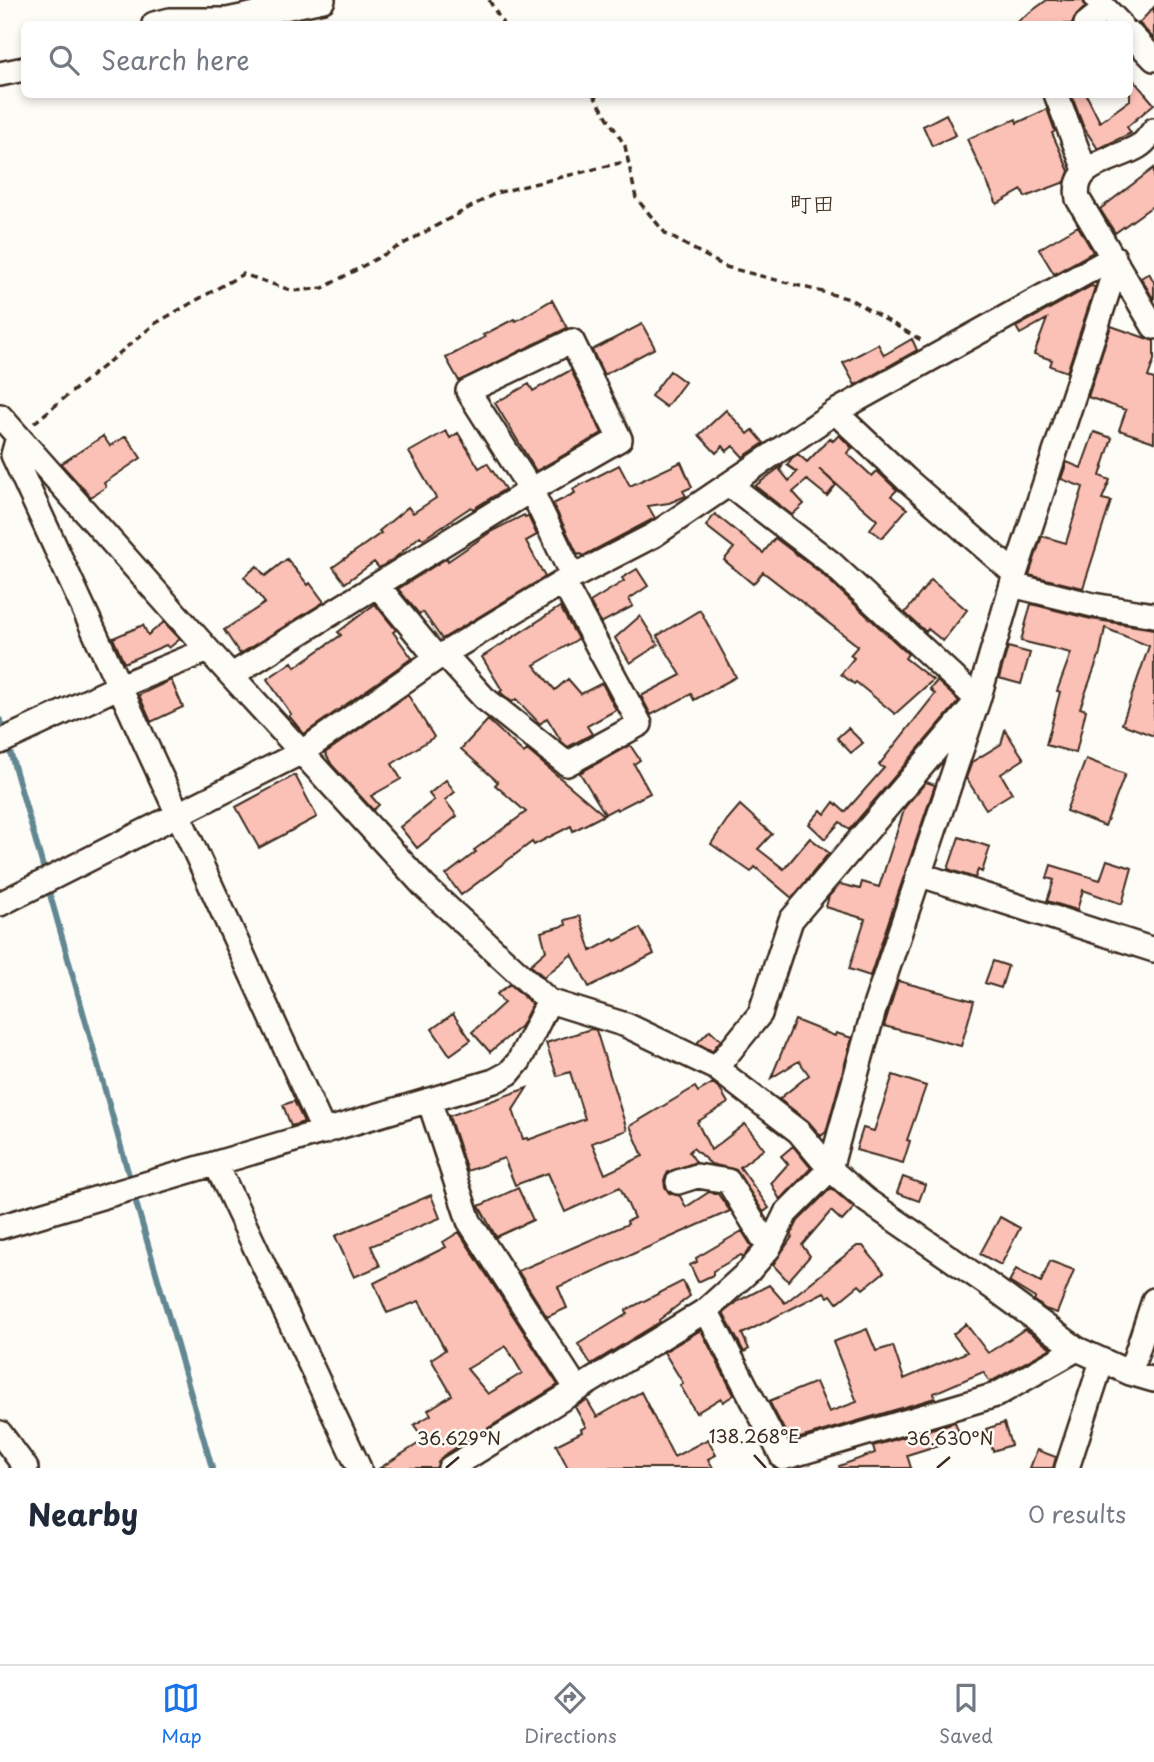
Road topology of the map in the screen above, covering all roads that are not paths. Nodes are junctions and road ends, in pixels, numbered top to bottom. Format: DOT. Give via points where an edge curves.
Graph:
graph roads {
  1 [pos="323,0"];
  2 [pos="1107,11"];
  3 [pos="166,21"];
  4 [pos="1091,21"];
  5 [pos="1133,38"];
  6 [pos="1154,59"];
  7 [pos="21,70"];
  8 [pos="0,74"];
  9 [pos="1058,98"];
  10 [pos="1154,130"];
  11 [pos="1086,170"];
  12 [pos="1116,260"];
  13 [pos="1154,327"];
  14 [pos="835,412"];
  15 [pos="0,416"];
  16 [pos="18,437"];
  17 [pos="730,485"];
  18 [pos="531,490"];
  19 [pos="568,579"];
  20 [pos="1014,579"];
  21 [pos="377,585"];
  22 [pos="1154,615"];
  23 [pos="208,650"];
  24 [pos="440,656"];
  25 [pos="232,675"];
  26 [pos="120,686"];
  27 [pos="978,699"];
  28 [pos="0,742"];
  29 [pos="302,752"];
  30 [pos="179,813"];
  31 [pos="918,874"];
  32 [pos="0,904"];
  33 [pos="1154,950"];
  34 [pos="549,1001"];
  35 [pos="716,1068"];
  36 [pos="429,1100"];
  37 [pos="324,1132"];
  38 [pos="216,1164"];
  39 [pos="830,1169"];
  40 [pos="678,1182"];
  41 [pos="0,1227"];
  42 [pos="769,1248"];
  43 [pos="1154,1300"];
  44 [pos="706,1310"];
  45 [pos="1077,1349"];
  46 [pos="1102,1361"];
  47 [pos="1130,1373"];
  48 [pos="1154,1380"];
  49 [pos="577,1389"];
  50 [pos="0,1433"];
  51 [pos="26,1468"];
  52 [pos="359,1468"];
  53 [pos="450,1468"];
  54 [pos="1067,1468"];
  1 -- 3 [label="street" via="227,20"];
  2 -- 4 [label="street"];
  5 -- 6 [label="street"];
  7 -- 8 [label="street"];
  9 -- 11 [label="street"];
  10 -- 11 [label="street" via="1142,145"];
  11 -- 12 [label="street" via="1077,182 1079,199"];
  12 -- 13 [label="street"];
  12 -- 14 [label="street"];
  12 -- 20 [label="street"];
  14 -- 17 [label="street"];
  14 -- 20 [label="street"];
  15 -- 16 [label="street"];
  16 -- 23 [label="street"];
  16 -- 26 [label="street" via="13,455"];
  17 -- 19 [label="street" via="654,535"];
  17 -- 27 [label="street" via="830,562"];
  18 -- 18 [label="street" via="468,391 572,341 620,439"];
  18 -- 19 [label="street"];
  18 -- 21 [label="street"];
  19 -- 24 [label="street"];
  19 -- 24 [label="street" via="640,724 567,764"];
  20 -- 22 [label="street" via="1093,604"];
  20 -- 27 [label="street"];
  21 -- 24 [label="street"];
  21 -- 25 [label="street"];
  23 -- 25 [label="street"];
  23 -- 26 [label="street"];
  24 -- 29 [label="street"];
  25 -- 29 [label="street"];
  26 -- 28 [label="street"];
  26 -- 30 [label="street"];
  27 -- 31 [label="street"];
  27 -- 35 [label="street" via="791,920 760,1014"];
  29 -- 30 [label="street"];
  29 -- 34 [label="street" via="424,886"];
  30 -- 32 [label="street"];
  30 -- 37 [label="street"];
  31 -- 33 [label="street"];
  31 -- 39 [label="street"];
  34 -- 35 [label="street" via="626,1025"];
  34 -- 36 [label="street" via="509,1073"];
  35 -- 39 [label="street" via="799,1132"];
  36 -- 37 [label="street"];
  36 -- 49 [label="street" via="469,1221"];
  37 -- 38 [label="street"];
  38 -- 41 [label="street"];
  38 -- 52 [label="street"];
  39 -- 42 [label="street" via="786,1213"];
  39 -- 45 [label="street" via="866,1200"];
  40 -- 42 [label="street" via="696,1176 728,1181"];
  42 -- 44 [label="street"];
  43 -- 47 [label="street"];
  44 -- 45 [label="street" via="783,1458 996,1395"];
  44 -- 49 [label="street"];
  45 -- 46 [label="street"];
  46 -- 47 [label="street"];
  46 -- 54 [label="street"];
  47 -- 48 [label="street"];
  49 -- 53 [label="street"];
  50 -- 51 [label="street"];
}
